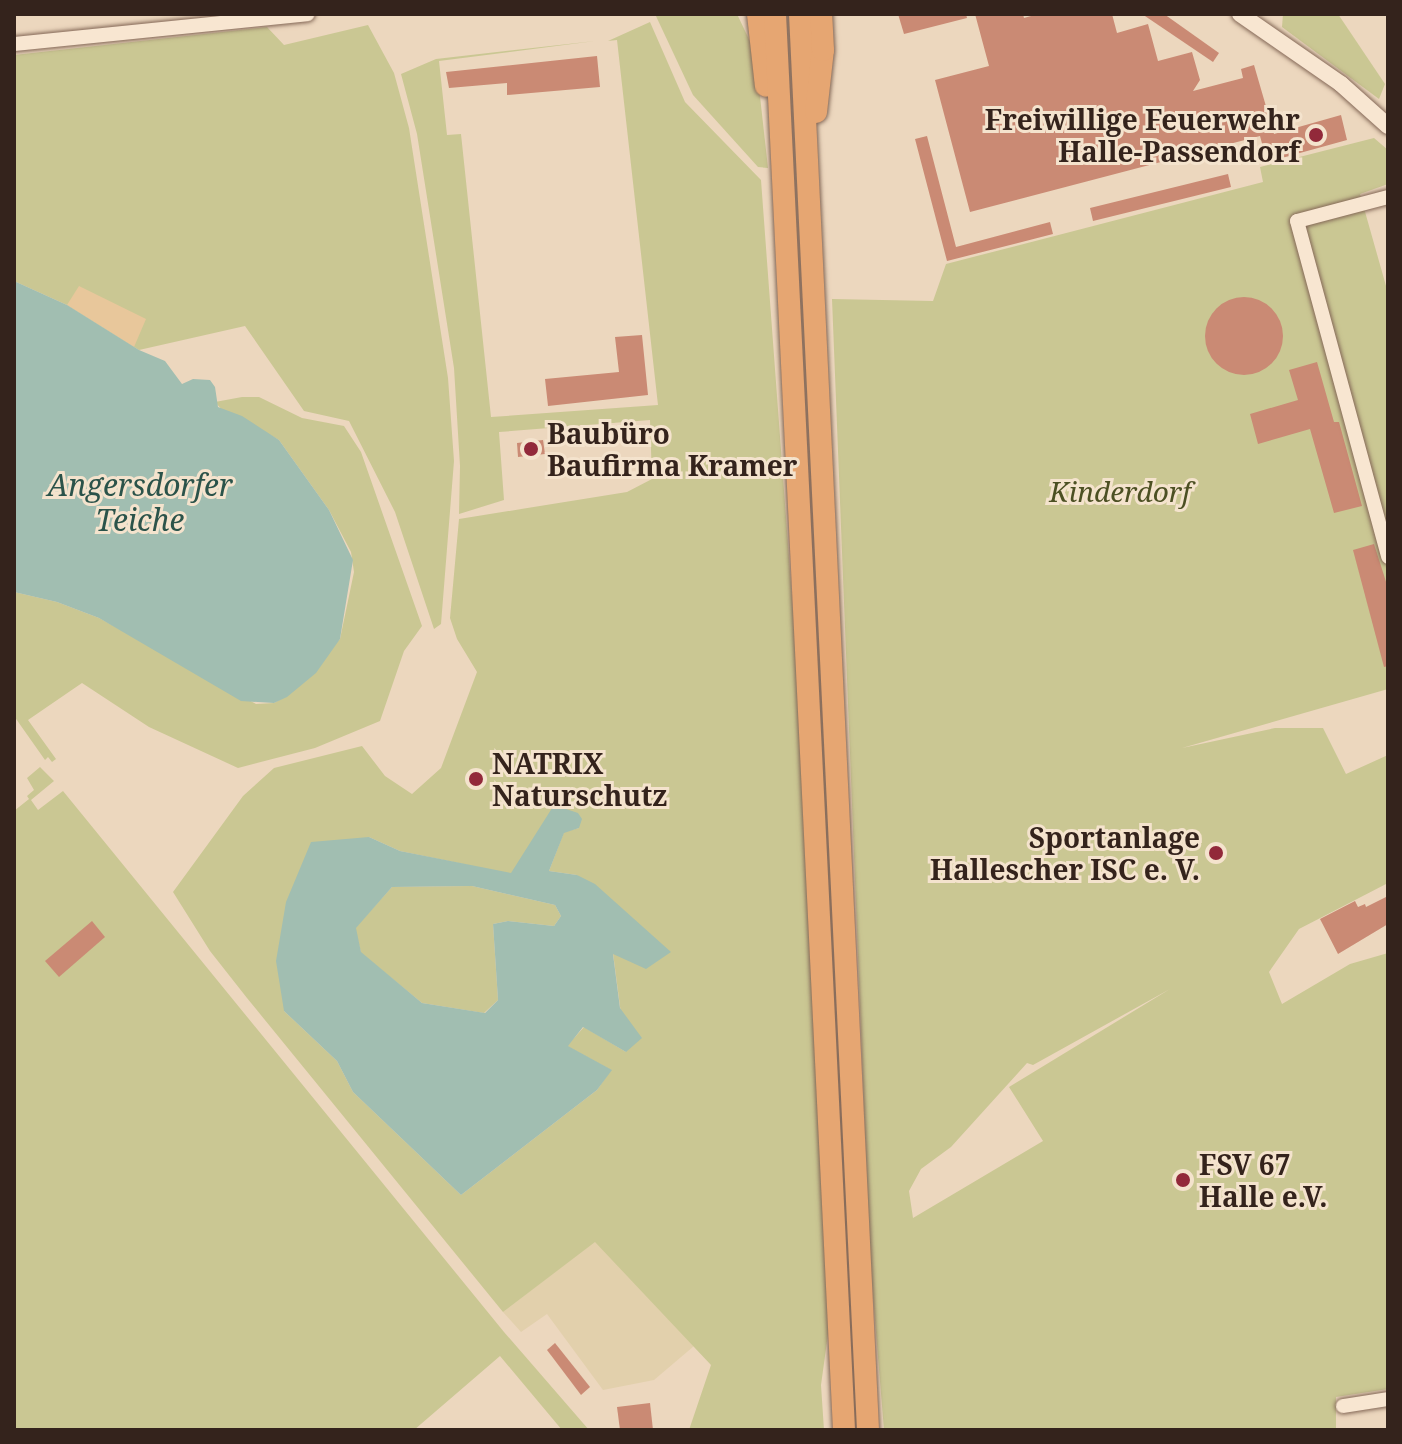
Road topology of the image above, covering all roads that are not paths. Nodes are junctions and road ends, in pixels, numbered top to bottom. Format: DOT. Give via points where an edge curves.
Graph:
graph roads {
  1 [pos="307,14"];
  2 [pos="743,14"];
  3 [pos="758,14"];
  4 [pos="775,14"];
  5 [pos="800,14"];
  6 [pos="821,14"];
  7 [pos="837,14"];
  8 [pos="1250,17"];
  9 [pos="14,44"];
  10 [pos="760,48"];
  11 [pos="823,50"];
  12 [pos="1388,126"];
  13 [pos="781,161"];
  14 [pos="808,195"];
  15 [pos="1388,197"];
  16 [pos="1388,557"];
  17 [pos="1388,1399"];
  18 [pos="1343,1406"];
  19 [pos="844,1430"];
  20 [pos="868,1430"];
  1 -- 9 [label="street"];
  2 -- 10 [label="highway"];
  3 -- 10 [label="highway"];
  4 -- 13 [label="highway"];
  5 -- 14 [label="highway"];
  6 -- 11 [label="highway"];
  7 -- 11 [label="highway"];
  8 -- 12 [label="street"];
  10 -- 13 [label="highway"];
  11 -- 14 [label="highway"];
  13 -- 19 [label="highway"];
  14 -- 20 [label="highway"];
  15 -- 16 [label="street" via="1297,221"];
  17 -- 18 [label="street"];
}
